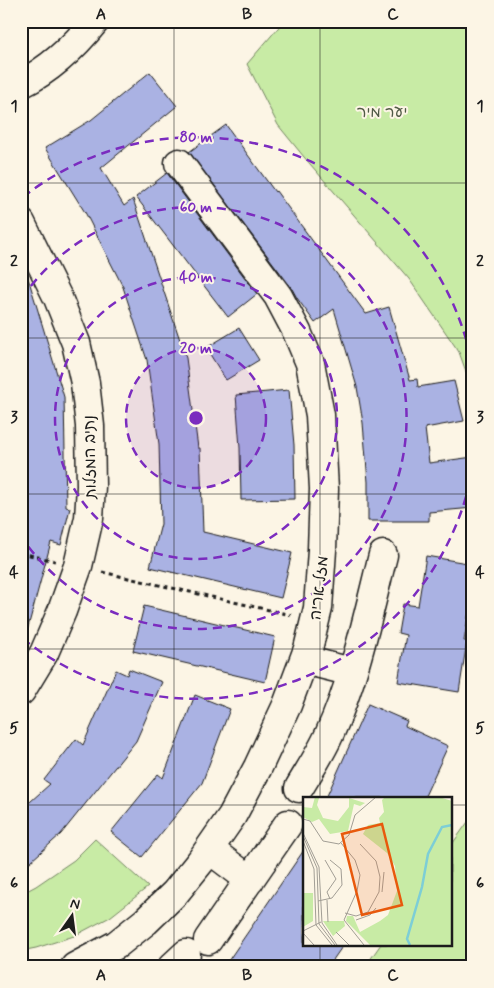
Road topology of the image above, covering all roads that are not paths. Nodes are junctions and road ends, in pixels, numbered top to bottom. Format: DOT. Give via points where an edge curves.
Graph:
graph roads {
  1 [pos="95,21"];
  2 [pos="21,84"];
  3 [pos="179,163"];
  4 [pos="21,223"];
  5 [pos="383,555"];
  6 [pos="304,660"];
  7 [pos="352,672"];
  8 [pos="21,691"];
  9 [pos="299,788"];
  10 [pos="288,824"];
  11 [pos="209,849"];
  12 [pos="250,880"];
  13 [pos="189,954"];
  14 [pos="75,967"];
  1 -- 2 [label="street" via="82,38 56,61"];
  3 -- 6 [label="street, מזל אריה" via="278,296 310,362 320,415 324,489 318,608"];
  4 -- 8 [label="street, נתיב המזלות" via="76,343 90,426 91,486 89,518 78,566 47,644"];
  5 -- 7 [label="street"];
  6 -- 7 [label="street"];
  6 -- 11 [label="street, מזל אריה" via="258,767 232,816"];
  7 -- 9 [label="street" via="329,736"];
  10 -- 12 [label="street"];
  11 -- 12 [label="street"];
  11 -- 14 [label="street, מזל אריה" via="175,893 146,921 116,945"];
  12 -- 13 [label="street"];
}
